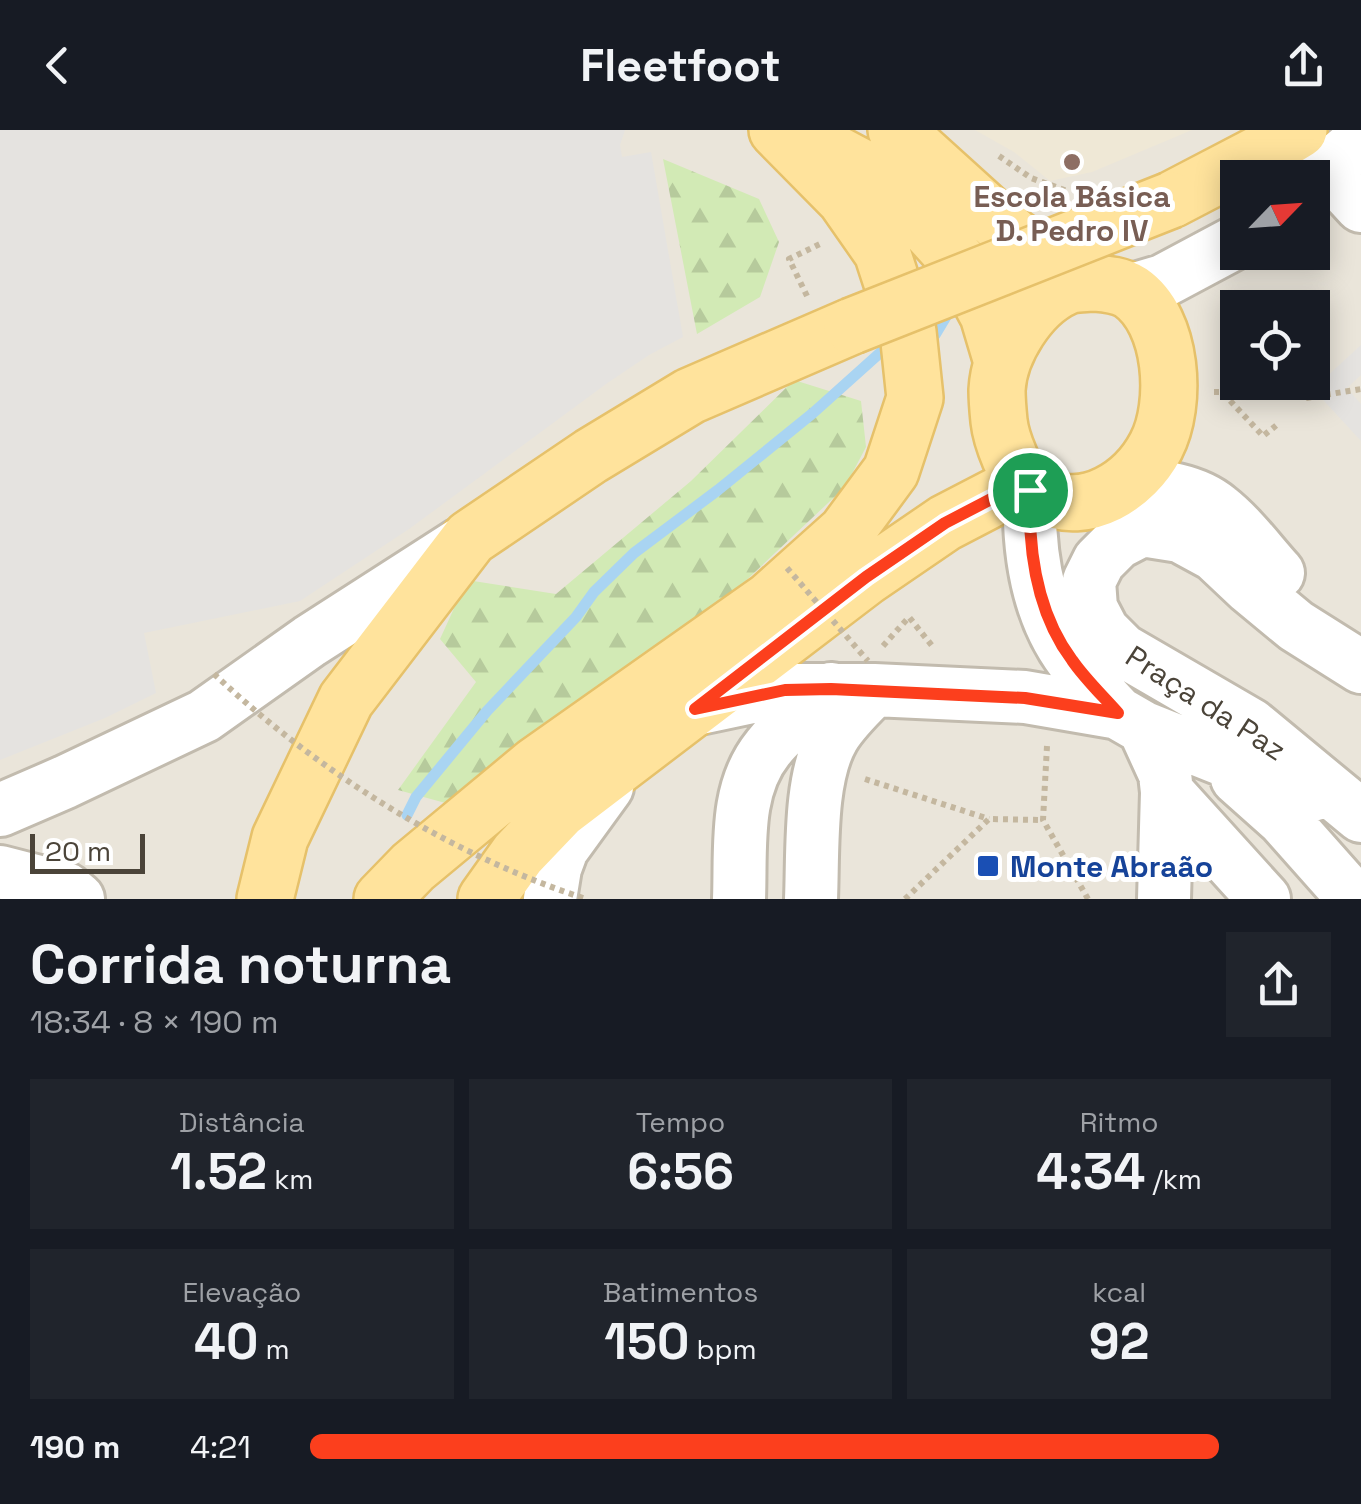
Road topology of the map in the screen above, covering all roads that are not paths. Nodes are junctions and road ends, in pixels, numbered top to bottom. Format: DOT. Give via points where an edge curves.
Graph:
graph roads {
  1 [pos="777,130"];
  2 [pos="790,130"];
  3 [pos="896,130"];
  4 [pos="1332,165"];
  5 [pos="1220,251"];
  6 [pos="1112,287"];
  7 [pos="1002,362"];
  8 [pos="1128,483"];
  9 [pos="1027,486"];
  10 [pos="470,538"];
  11 [pos="1361,666"];
  12 [pos="858,680"];
  13 [pos="695,709"];
  14 [pos="1131,721"];
  15 [pos="636,753"];
  16 [pos="1214,757"];
  17 [pos="1167,792"];
  18 [pos="0,810"];
  19 [pos="1358,814"];
  20 [pos="0,872"];
  21 [pos="1169,893"];
  22 [pos="78,899"];
  23 [pos="265,899"];
  24 [pos="382,899"];
  25 [pos="486,899"];
  26 [pos="550,899"];
  27 [pos="739,899"];
  28 [pos="810,899"];
  29 [pos="1264,899"];
  30 [pos="1354,899"];
  1 -- 24 [label="main road" via="845,199 882,252 908,332 915,398 891,471 846,532 770,600 536,765"];
  2 -- 7 [label="main road" via="859,166 911,209 960,263 988,314"];
  3 -- 6 [label="main road" via="1012,236 1050,262"];
  4 -- 10 [label="main road, bridge" via="1263,152 1171,200 833,319 690,396"];
  5 -- 6 [label="street" via="1163,281"];
  6 -- 7 [label="main road" via="1069,285 1048,296 1029,313"];
  6 -- 8 [label="main road" via="1143,304 1167,351 1165,416 1156,446"];
  7 -- 9 [label="main road" via="1000,426"];
  8 -- 9 [label="main road" via="1085,502 1057,502"];
  8 -- 11 [label="street" via="1166,487 1216,507"];
  9 -- 13 [label="main road" via="945,523"];
  9 -- 14 [label="street, Praça da Paz" via="1037,580 1055,634"];
  10 -- 18 [label="street" via="204,716"];
  10 -- 23 [label="main road" via="346,700 280,838"];
  11 -- 19 [label="street, Praça da Paz" via="1296,626 1215,555 1180,536 1142,530 1117,543 1090,581 1091,608 1122,650 1251,725"];
  12 -- 13 [label="street, Praça da Paz"];
  12 -- 14 [label="street, Praça da Paz" via="1050,701"];
  12 -- 27 [label="street" via="768,747 751,775 743,802"];
  12 -- 28 [label="street" via="817,788"];
  13 -- 15 [label="main road"];
  14 -- 16 [label="street, Praça da Paz"];
  14 -- 17 [label="street, Praça da Paz" via="1157,752"];
  15 -- 25 [label="main road" via="560,810"];
  15 -- 26 [label="street" via="562,849"];
  16 -- 19 [label="street, Praça da Paz"];
  16 -- 30 [label="street, Praça da Paz" via="1283,819"];
  17 -- 21 [label="street, Praça da Paz"];
  17 -- 29 [label="street, Praça da Paz"];
  20 -- 22 [label="street" via="66,889"];
}
